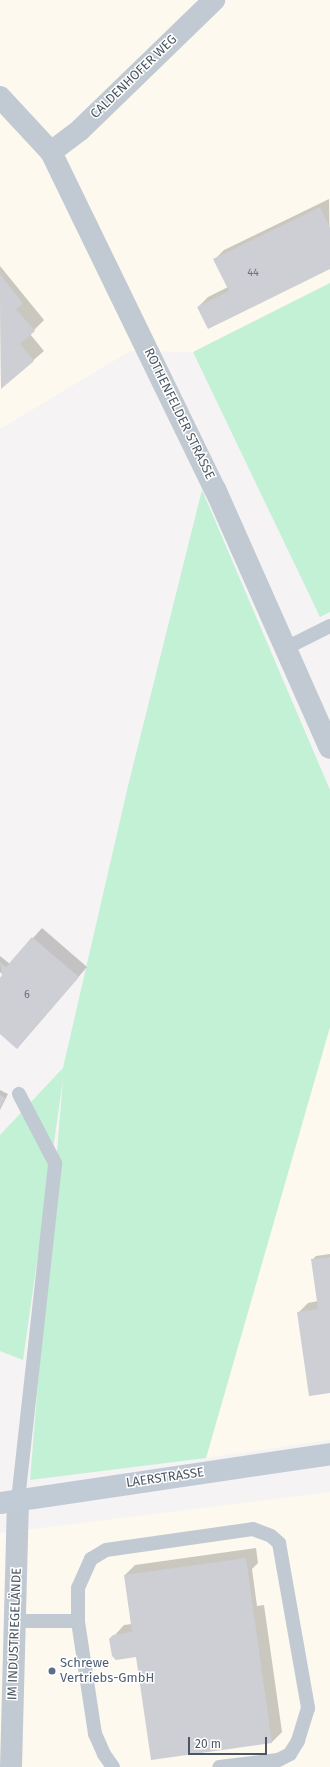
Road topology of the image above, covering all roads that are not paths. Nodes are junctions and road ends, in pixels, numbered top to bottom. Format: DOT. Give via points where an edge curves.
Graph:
graph roads {
  1 [pos="214,0"];
  2 [pos="0,96"];
  3 [pos="51,152"];
  4 [pos="330,626"];
  5 [pos="286,648"];
  6 [pos="330,748"];
  7 [pos="19,1094"];
  8 [pos="330,1454"];
  9 [pos="9,1501"];
  10 [pos="16,1621"];
  11 [pos="78,1621"];
  12 [pos="11,1767"];
  13 [pos="114,1767"];
  14 [pos="219,1767"];
  1 -- 3 [label="street, CALDENHOFER WEG" via="80,130"];
  2 -- 3 [label="street, ROTHENFELDER STRASSE"];
  3 -- 5 [label="street, ROTHENFELDER STRASSE" via="215,489"];
  4 -- 5 [label="lane"];
  5 -- 6 [label="street, ROTHENFELDER STRASSE"];
  7 -- 9 [label="lane" via="56,1163"];
  8 -- 9 [label="main road, LAERSTRASSE"];
  9 -- 10 [label="street, IM INDUSTRIEGELÄNDE"];
  10 -- 11 [label="lane"];
  10 -- 12 [label="street, IM INDUSTRIEGELÄNDE"];
  11 -- 13 [label="lane" via="95,1734 104,1754"];
  11 -- 14 [label="lane" via="78,1588 83,1573 91,1559 106,1550 253,1529 271,1536 279,1543 307,1689 308,1708 304,1725 290,1754 278,1760"];
}
